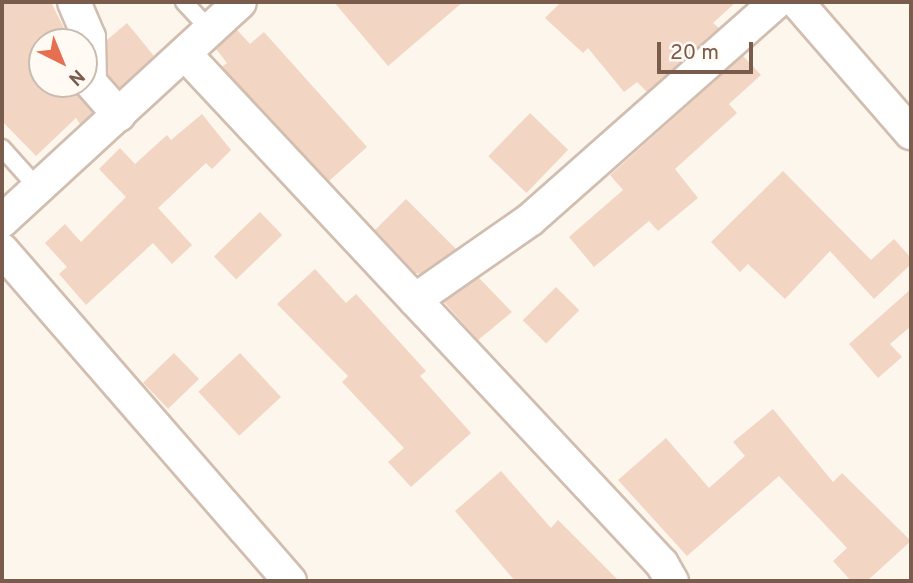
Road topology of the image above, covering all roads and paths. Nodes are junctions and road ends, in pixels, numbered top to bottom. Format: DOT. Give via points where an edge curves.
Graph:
graph roads {
  1 [pos="74,2"];
  2 [pos="184,2"];
  3 [pos="240,2"];
  4 [pos="776,2"];
  5 [pos="797,2"];
  6 [pos="209,29"];
  7 [pos="185,54"];
  8 [pos="118,116"];
  9 [pos="911,134"];
  10 [pos="2,148"];
  11 [pos="37,187"];
  12 [pos="2,221"];
  13 [pos="2,250"];
  14 [pos="415,300"];
  15 [pos="290,581"];
  16 [pos="672,581"];
  1 -- 8 [label="street" via="89,37 90,82"];
  2 -- 6 [label="lane"];
  3 -- 6 [label="street"];
  4 -- 14 [label="street" via="538,214"];
  5 -- 9 [label="street"];
  6 -- 7 [label="street"];
  7 -- 8 [label="street"];
  7 -- 14 [label="street"];
  8 -- 11 [label="street"];
  10 -- 11 [label="lane"];
  11 -- 12 [label="street"];
  13 -- 15 [label="street"];
  14 -- 16 [label="street" via="662,564"];
}
